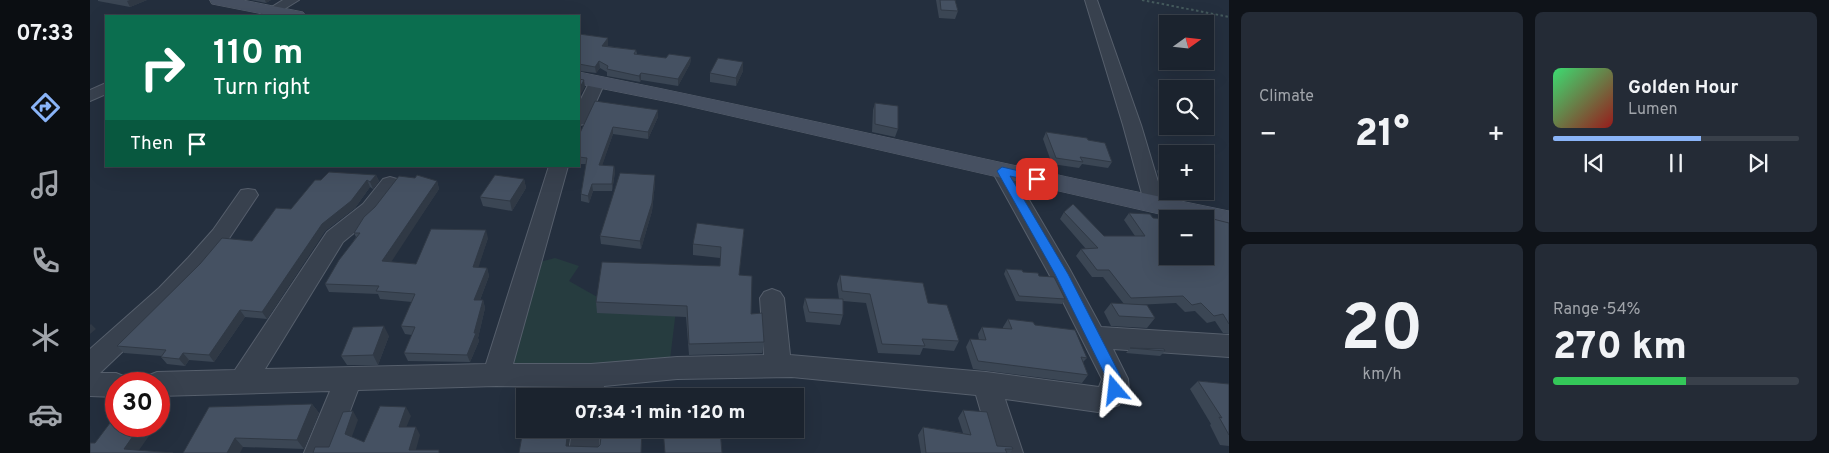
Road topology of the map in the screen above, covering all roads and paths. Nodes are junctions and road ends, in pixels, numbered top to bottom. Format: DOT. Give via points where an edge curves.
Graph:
graph roads {
  1 [pos="218,0"];
  2 [pos="293,0"];
  3 [pos="1091,0"];
  4 [pos="1142,0"];
  5 [pos="268,14"];
  6 [pos="282,15"];
  7 [pos="1229,17"];
  8 [pos="588,80"];
  9 [pos="105,88"];
  10 [pos="90,96"];
  11 [pos="580,116"];
  12 [pos="559,167"];
  13 [pos="1002,171"];
  14 [pos="390,183"];
  15 [pos="248,195"];
  16 [pos="1155,204"];
  17 [pos="1229,220"];
  18 [pos="772,298"];
  19 [pos="1093,337"];
  20 [pos="1229,346"];
  21 [pos="778,366"];
  22 [pos="496,375"];
  23 [pos="349,378"];
  24 [pos="243,380"];
  25 [pos="97,382"];
  26 [pos="170,383"];
  27 [pos="986,384"];
  28 [pos="590,386"];
  29 [pos="585,438"];
  30 [pos="319,453"];
  31 [pos="584,453"];
  32 [pos="1008,453"];
  1 -- 5 [label="main road"];
  2 -- 5 [label="street"];
  3 -- 16 [label="street"];
  4 -- 7 [label="path"];
  5 -- 6 [label="main road"];
  8 -- 11 [label="street"];
  8 -- 13 [label="main road"];
  9 -- 10 [label="street"];
  12 -- 22 [label="street"];
  13 -- 16 [label="main road"];
  13 -- 19 [label="street"];
  14 -- 24 [label="street" via="370,209 335,237"];
  15 -- 25 [label="street" via="193,268 143,317"];
  16 -- 17 [label="main road"];
  18 -- 21 [label="street"];
  19 -- 20 [label="street"];
  19 -- 27 [label="street" via="1114,379 1115,390 1109,396 1098,400"];
  21 -- 27 [label="street"];
  21 -- 28 [label="street" via="677,368"];
  22 -- 23 [label="street"];
  22 -- 28 [label="street"];
  23 -- 24 [label="street"];
  23 -- 30 [label="street"];
  24 -- 26 [label="street"];
  27 -- 32 [label="street"];
  29 -- 31 [label="street"];
}
